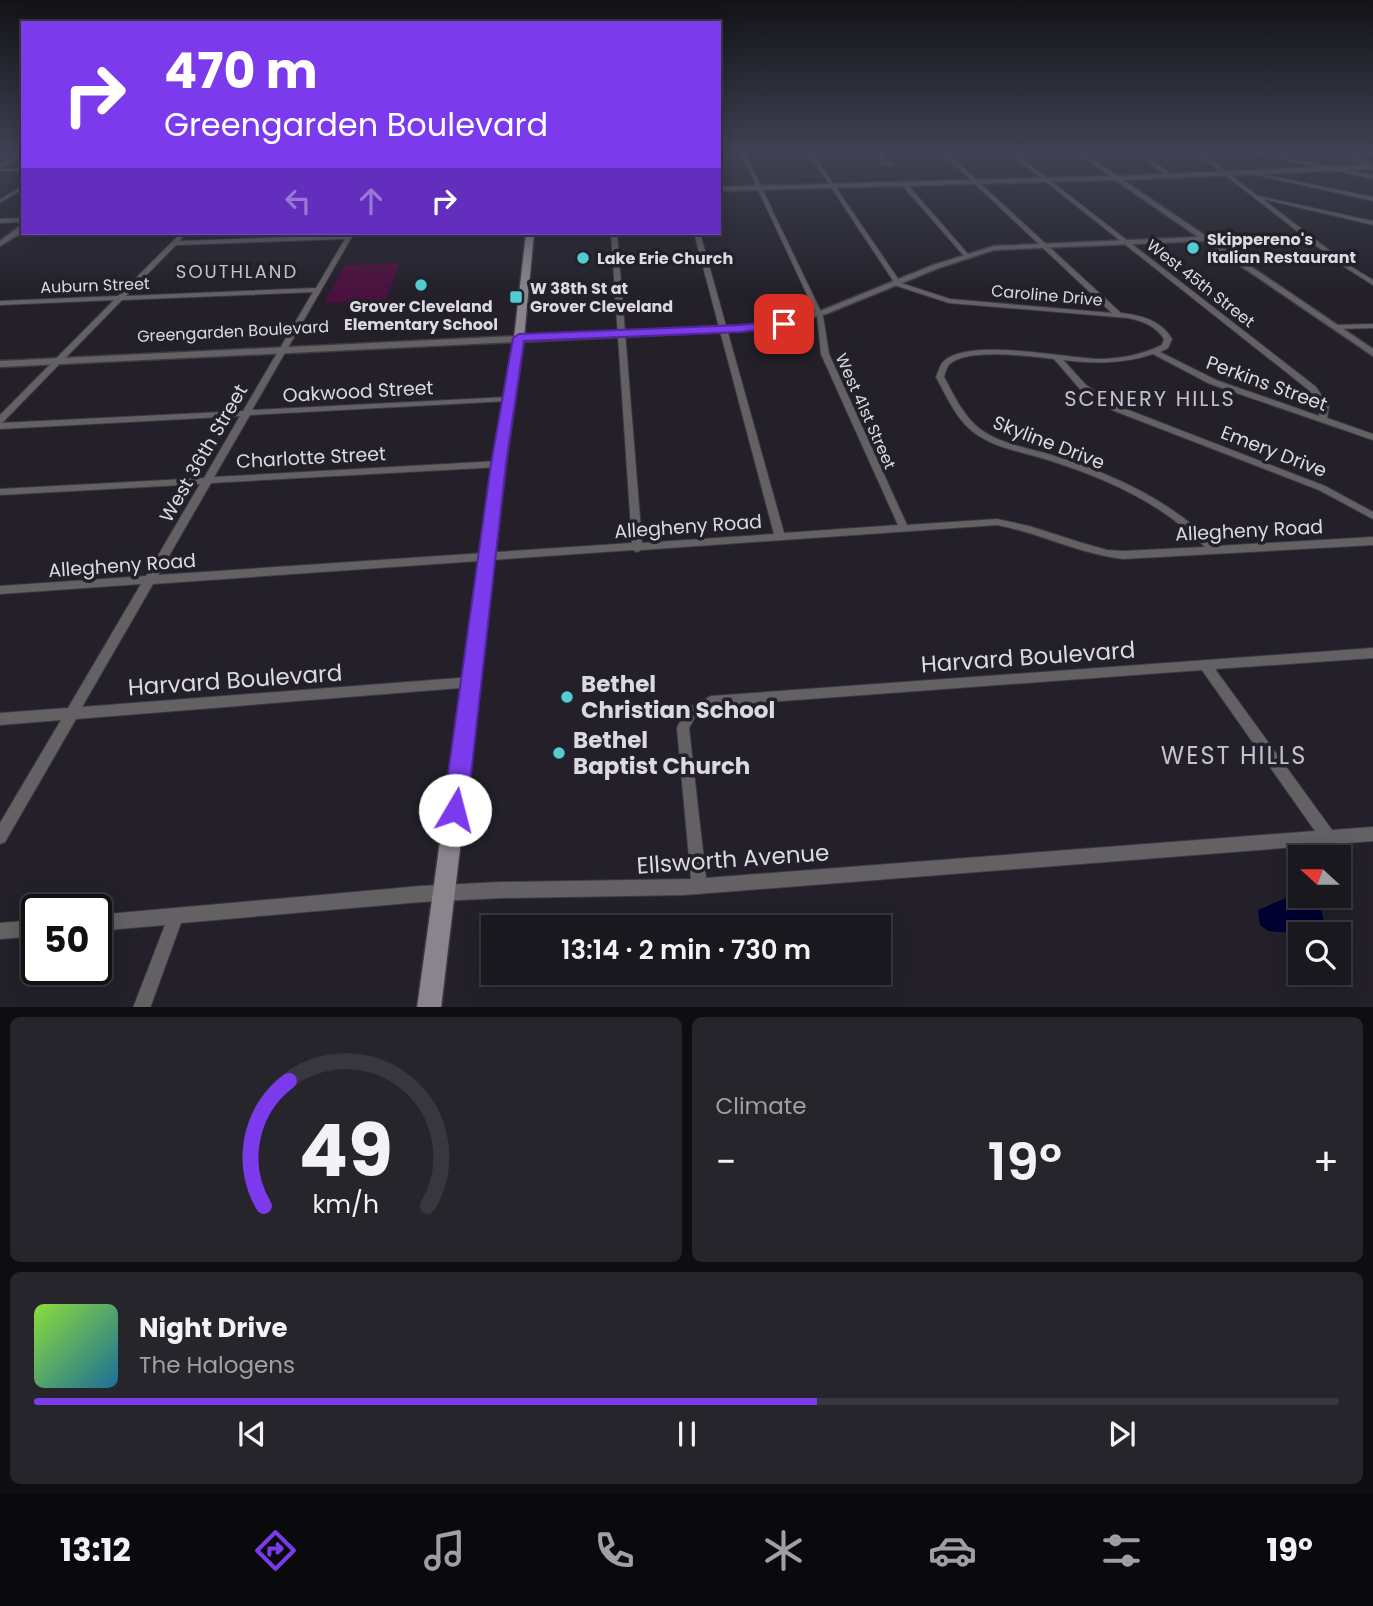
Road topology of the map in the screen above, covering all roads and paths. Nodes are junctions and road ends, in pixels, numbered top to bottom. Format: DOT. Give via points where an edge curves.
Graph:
graph roads {
  1 [pos="764,198"];
  2 [pos="839,198"];
  3 [pos="916,198"];
  4 [pos="992,198"];
  5 [pos="1069,198"];
  6 [pos="1145,198"];
  7 [pos="1256,198"];
  8 [pos="1260,198"];
  9 [pos="21,220"];
  10 [pos="0,221"];
  11 [pos="1373,223"];
  12 [pos="21,229"];
  13 [pos="182,235"];
  14 [pos="349,235"];
  15 [pos="530,235"];
  16 [pos="614,235"];
  17 [pos="698,235"];
  18 [pos="1308,236"];
  19 [pos="1206,239"];
  20 [pos="1125,242"];
  21 [pos="173,243"];
  22 [pos="0,244"];
  23 [pos="1042,244"];
  24 [pos="966,255"];
  25 [pos="1370,279"];
  26 [pos="897,284"];
  27 [pos="318,290"];
  28 [pos="120,298"];
  29 [pos="0,303"];
  30 [pos="1119,315"];
  31 [pos="820,316"];
  32 [pos="1373,326"];
  33 [pos="1336,327"];
  34 [pos="723,329"];
  35 [pos="621,333"];
  36 [pos="514,338"];
  37 [pos="285,348"];
  38 [pos="1153,351"];
  39 [pos="1373,353"];
  40 [pos="0,357"];
  41 [pos="61,358"];
  42 [pos="1057,358"];
  43 [pos="0,364"];
  44 [pos="508,399"];
  45 [pos="247,413"];
  46 [pos="0,420"];
  47 [pos="1322,420"];
  48 [pos="0,425"];
  49 [pos="1373,438"];
  50 [pos="499,464"];
  51 [pos="207,480"];
  52 [pos="0,492"];
  53 [pos="1373,516"];
  54 [pos="904,528"];
  55 [pos="780,537"];
  56 [pos="1373,541"];
  57 [pos="637,548"];
  58 [pos="1214,550"];
  59 [pos="489,558"];
  60 [pos="150,580"];
  61 [pos="0,590"];
  62 [pos="1373,653"];
  63 [pos="1205,665"];
  64 [pos="472,682"];
  65 [pos="72,713"];
  66 [pos="0,719"];
  67 [pos="1373,834"];
  68 [pos="0,837"];
  69 [pos="1328,837"];
  70 [pos="699,886"];
  71 [pos="444,893"];
  72 [pos="176,916"];
  73 [pos="112,922"];
  74 [pos="21,929"];
  75 [pos="0,931"];
  76 [pos="141,1007"];
  77 [pos="429,1007"];
  1 -- 31 [label="street, West 41st Street"];
  2 -- 26 [label="street"];
  3 -- 24 [label="street"];
  4 -- 23 [label="street"];
  5 -- 20 [label="street, West 45th Street"];
  6 -- 19 [label="street"];
  7 -- 18 [label="street"];
  8 -- 11 [label="street"];
  9 -- 10 [label="street"];
  12 -- 22 [label="street"];
  13 -- 21 [label="street"];
  14 -- 21 [label="street"];
  14 -- 27 [label="street, West 36th Street"];
  15 -- 36 [label="main road"];
  16 -- 35 [label="street"];
  17 -- 34 [label="street"];
  18 -- 19 [label="street, Greengarden Boulevard"];
  18 -- 25 [label="street"];
  19 -- 20 [label="street, Greengarden Boulevard"];
  19 -- 33 [label="street"];
  20 -- 23 [label="street, Greengarden Boulevard"];
  20 -- 47 [label="street, West 45th Street" via="1317,392 1325,406"];
  21 -- 28 [label="street"];
  23 -- 24 [label="street, Greengarden Boulevard"];
  23 -- 30 [label="street"];
  24 -- 26 [label="street, Greengarden Boulevard"];
  26 -- 30 [label="street, Caroline Drive" via="949,301"];
  26 -- 31 [label="street, Greengarden Boulevard"];
  27 -- 28 [label="street, Auburn Street"];
  27 -- 37 [label="street, West 36th Street"];
  28 -- 29 [label="street, Auburn Street"];
  28 -- 41 [label="street"];
  30 -- 38 [label="street, Caroline Drive" via="1149,322 1167,335 1165,346"];
  31 -- 34 [label="street, Greengarden Boulevard"];
  31 -- 54 [label="street, West 41st Street" via="825,354"];
  32 -- 33 [label="street"];
  33 -- 39 [label="street"];
  34 -- 35 [label="street, Greengarden Boulevard"];
  34 -- 55 [label="street"];
  35 -- 36 [label="street, Greengarden Boulevard"];
  35 -- 57 [label="street"];
  36 -- 37 [label="street, Greengarden Boulevard" via="505,334"];
  36 -- 44 [label="main road"];
  37 -- 41 [label="street, Greengarden Boulevard"];
  37 -- 45 [label="street, West 36th Street"];
  38 -- 42 [label="street, Skyline Drive" via="1108,361"];
  38 -- 47 [label="street, Perkins Street" via="1213,382"];
  40 -- 41 [label="street, Greengarden Boulevard"];
  41 -- 43 [label="street, Greengarden Boulevard"];
  41 -- 46 [label="street"];
  42 -- 53 [label="street, Emery Drive" via="1091,393 1115,408 1332,492"];
  42 -- 58 [label="street, Skyline Drive" via="968,352 944,362 940,377 967,420 985,436 1067,463 1158,503 1183,519"];
  44 -- 45 [label="street, Oakwood Street"];
  44 -- 50 [label="main road"];
  45 -- 48 [label="street, Oakwood Street"];
  45 -- 51 [label="street, West 36th Street"];
  47 -- 49 [label="street, Perkins Street"];
  50 -- 51 [label="street, Charlotte Street"];
  50 -- 59 [label="main road"];
  51 -- 52 [label="street, Charlotte Street"];
  51 -- 60 [label="street, West 36th Street"];
  54 -- 55 [label="street, Allegheny Road"];
  54 -- 58 [label="street, Allegheny Road" via="998,522 1115,555"];
  55 -- 57 [label="street, Allegheny Road"];
  56 -- 58 [label="street, Allegheny Road"];
  57 -- 59 [label="street, Allegheny Road"];
  59 -- 60 [label="street, Allegheny Road"];
  59 -- 64 [label="main road"];
  60 -- 61 [label="street, Allegheny Road"];
  60 -- 65 [label="street, West 36th Street"];
  62 -- 63 [label="street, Harvard Boulevard"];
  63 -- 69 [label="street"];
  63 -- 70 [label="street, Harvard Boulevard" via="712,701 690,713 683,728"];
  64 -- 65 [label="street, Harvard Boulevard"];
  64 -- 71 [label="main road"];
  65 -- 66 [label="street, Harvard Boulevard"];
  65 -- 68 [label="street, West 36th Street"];
  67 -- 69 [label="street, Ellsworth Avenue"];
  69 -- 70 [label="street, Ellsworth Avenue"];
  70 -- 71 [label="street, Ellsworth Avenue"];
  71 -- 72 [label="street, Ellsworth Avenue"];
  71 -- 77 [label="main road"];
  72 -- 73 [label="street, Ellsworth Avenue"];
  72 -- 76 [label="street"];
  74 -- 75 [label="street"];
}
